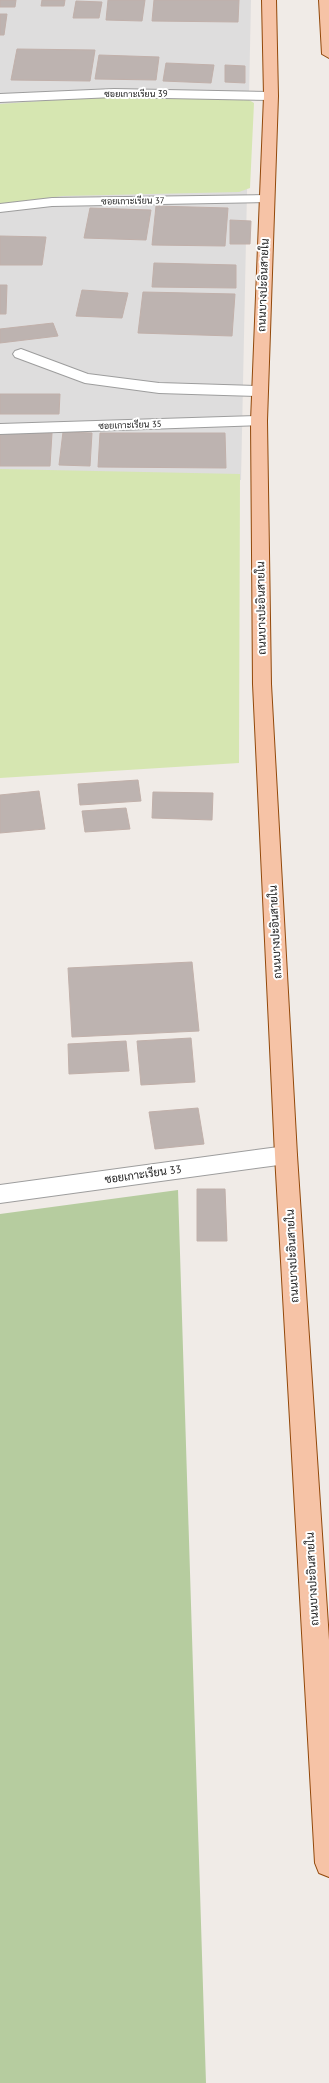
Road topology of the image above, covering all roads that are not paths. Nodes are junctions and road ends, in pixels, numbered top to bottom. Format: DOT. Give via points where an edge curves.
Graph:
graph roads {
  1 [pos="268,0"];
  2 [pos="326,0"];
  3 [pos="329,54"];
  4 [pos="271,96"];
  5 [pos="0,98"];
  6 [pos="266,199"];
  7 [pos="0,208"];
  8 [pos="22,354"];
  9 [pos="260,391"];
  10 [pos="259,421"];
  11 [pos="0,429"];
  12 [pos="286,1155"];
  13 [pos="0,1194"];
  14 [pos="329,1863"];
  1 -- 4 [label="main road, ถนนบางปะอินสายใน"];
  2 -- 3 [label="main road"];
  4 -- 5 [label="street, ซอยเกาะเรียน 39" via="114,93"];
  4 -- 6 [label="main road, ถนนบางปะอินสายใน"];
  6 -- 7 [label="street, ซอยเกาะเรียน 37" via="52,202"];
  6 -- 9 [label="main road, ถนนบางปะอินสายใน"];
  8 -- 9 [label="street" via="85,378 159,388"];
  9 -- 10 [label="main road, ถนนบางปะอินสายใน"];
  10 -- 11 [label="street, ซอยเกาะเรียน 35"];
  10 -- 12 [label="main road, ถนนบางปะอินสายใน" via="262,684"];
  12 -- 13 [label="street, ซอยเกาะเรียน 33"];
  12 -- 14 [label="main road, ถนนบางปะอินสายใน"];
}
